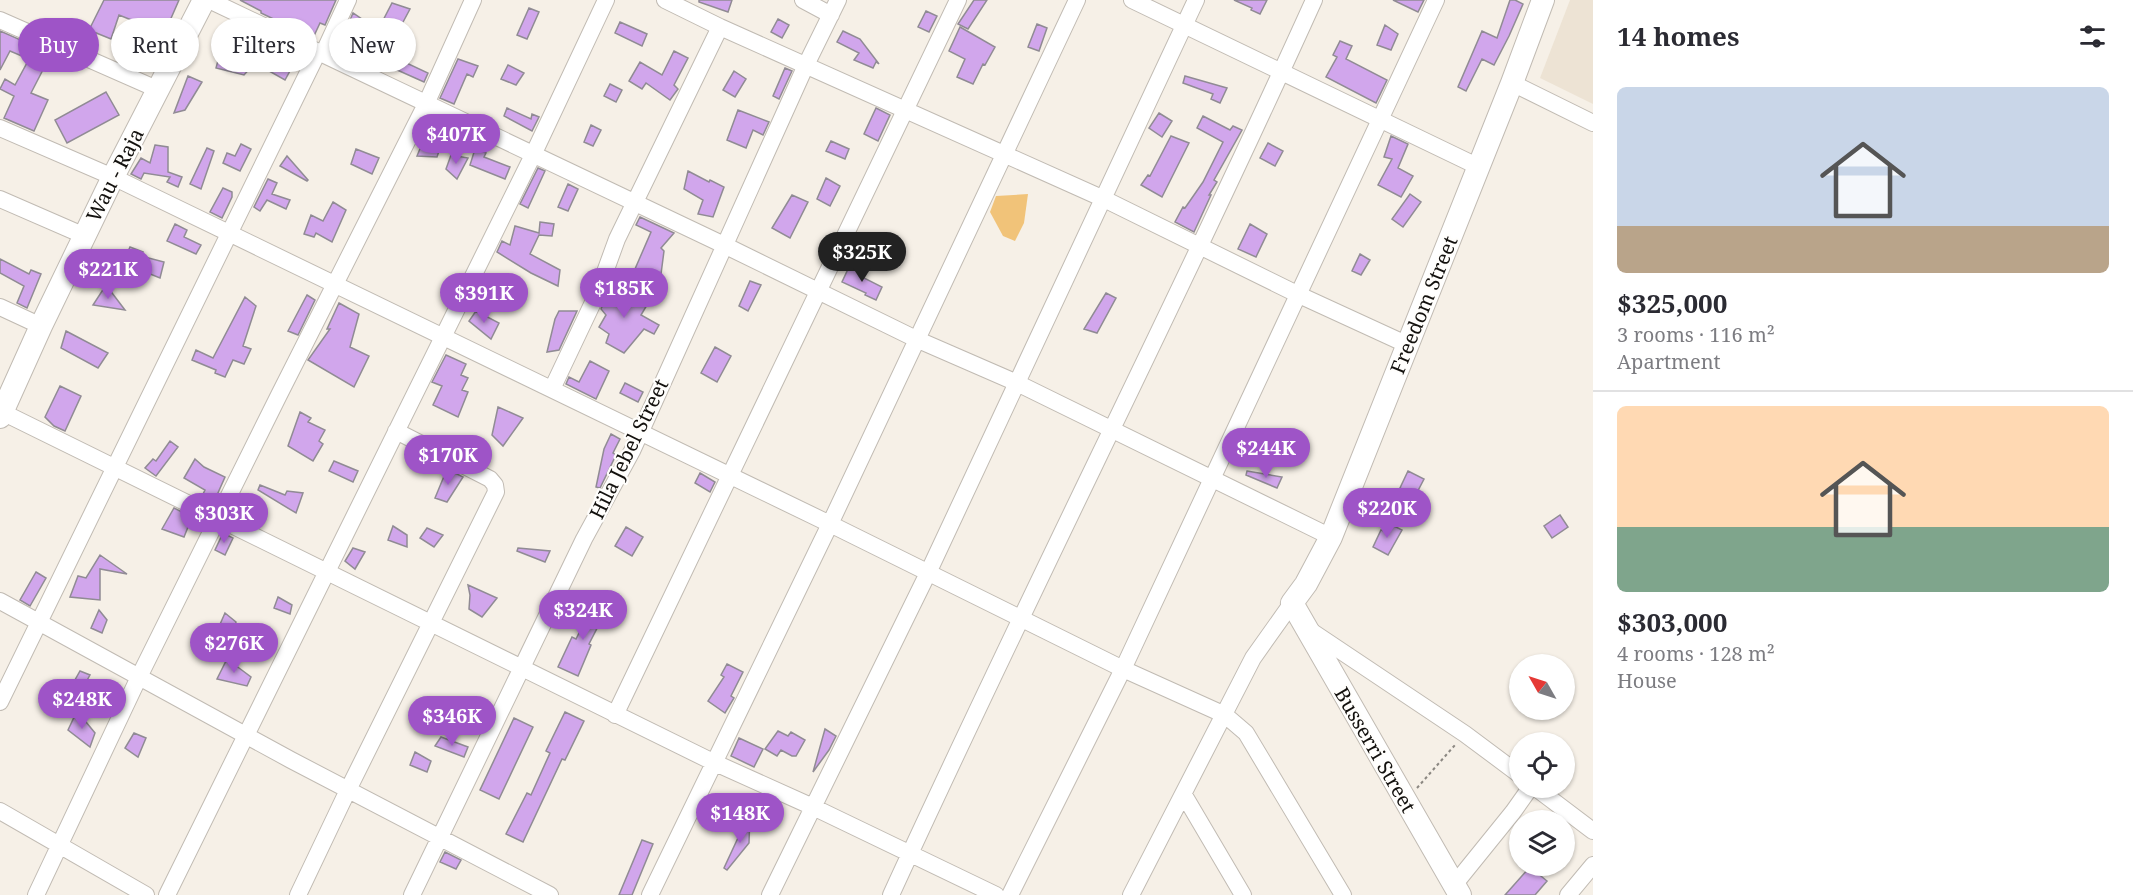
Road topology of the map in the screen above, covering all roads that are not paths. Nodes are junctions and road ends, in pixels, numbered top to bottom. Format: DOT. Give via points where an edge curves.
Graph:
graph roads {
  1 [pos="204,0"];
  2 [pos="209,0"];
  3 [pos="348,0"];
  4 [pos="473,0"];
  5 [pos="606,0"];
  6 [pos="665,0"];
  7 [pos="803,0"];
  8 [pos="838,0"];
  9 [pos="958,0"];
  10 [pos="1077,0"];
  11 [pos="1132,0"];
  12 [pos="1196,0"];
  13 [pos="1314,0"];
  14 [pos="1436,0"];
  15 [pos="1544,0"];
  16 [pos="831,15"];
  17 [pos="0,20"];
  18 [pos="1185,25"];
  19 [pos="720,27"];
  20 [pos="320,53"];
  21 [pos="806,65"];
  22 [pos="1282,71"];
  23 [pos="1512,83"];
  24 [pos="159,90"];
  25 [pos="426,104"];
  26 [pos="904,108"];
  27 [pos="1380,120"];
  28 [pos="1593,123"];
  29 [pos="0,128"];
  30 [pos="1004,153"];
  31 [pos="533,155"];
  32 [pos="1479,167"];
  33 [pos="113,177"];
  34 [pos="1104,199"];
  35 [pos="0,200"];
  36 [pos="634,203"];
  37 [pos="228,232"];
  38 [pos="85,236"];
  39 [pos="726,246"];
  40 [pos="1200,247"];
  41 [pos="336,285"];
  42 [pos="819,291"];
  43 [pos="1297,294"];
  44 [pos="0,307"];
  45 [pos="41,326"];
  46 [pos="443,336"];
  47 [pos="916,339"];
  48 [pos="1408,345"];
  49 [pos="1017,383"];
  50 [pos="552,389"];
  51 [pos="1,413"];
  52 [pos="1112,428"];
  53 [pos="396,430"];
  54 [pos="640,432"];
  55 [pos="115,468"];
  56 [pos="730,476"];
  57 [pos="1212,479"];
  58 [pos="219,519"];
  59 [pos="830,524"];
  60 [pos="1331,537"];
  61 [pos="326,572"];
  62 [pos="928,573"];
  63 [pos="0,601"];
  64 [pos="1292,603"];
  65 [pos="1022,618"];
  66 [pos="38,622"];
  67 [pos="431,623"];
  68 [pos="1305,627"];
  69 [pos="524,668"];
  70 [pos="1123,669"];
  71 [pos="139,677"];
  72 [pos="0,702"];
  73 [pos="615,715"];
  74 [pos="1225,715"];
  75 [pos="245,735"];
  76 [pos="713,762"];
  77 [pos="1509,767"];
  78 [pos="348,790"];
  79 [pos="1184,795"];
  80 [pos="1523,798"];
  81 [pos="1549,798"];
  82 [pos="813,807"];
  83 [pos="0,811"];
  84 [pos="1593,831"];
  85 [pos="439,838"];
  86 [pos="59,845"];
  87 [pos="910,853"];
  88 [pos="1593,865"];
  89 [pos="1457,890"];
  90 [pos="542,893"];
  91 [pos="36,895"];
  92 [pos="146,895"];
  93 [pos="167,895"];
  94 [pos="298,895"];
  95 [pos="412,895"];
  96 [pos="650,895"];
  97 [pos="770,895"];
  98 [pos="891,895"];
  99 [pos="996,895"];
  100 [pos="1010,895"];
  101 [pos="1131,895"];
  102 [pos="1243,895"];
  103 [pos="1343,895"];
  104 [pos="1568,895"];
  1 -- 24 [label="main road, Wau - Raja"];
  2 -- 20 [label="street"];
  3 -- 20 [label="street"];
  4 -- 25 [label="street"];
  5 -- 31 [label="street"];
  6 -- 19 [label="street"];
  7 -- 16 [label="street"];
  8 -- 16 [label="street, Hila Jebel Street"];
  9 -- 26 [label="street"];
  10 -- 30 [label="street"];
  11 -- 18 [label="street"];
  12 -- 18 [label="street"];
  13 -- 22 [label="street"];
  14 -- 27 [label="street"];
  15 -- 23 [label="main road, Freedom Street"];
  16 -- 21 [label="street, Hila Jebel Street"];
  17 -- 24 [label="street"];
  18 -- 22 [label="street"];
  18 -- 34 [label="street"];
  19 -- 21 [label="street"];
  19 -- 36 [label="street"];
  20 -- 25 [label="street"];
  20 -- 37 [label="street"];
  21 -- 26 [label="street"];
  21 -- 39 [label="street, Hila Jebel Street"];
  22 -- 27 [label="street"];
  22 -- 40 [label="street"];
  23 -- 28 [label="street"];
  23 -- 32 [label="main road, Freedom Street"];
  24 -- 33 [label="main road, Wau - Raja"];
  25 -- 31 [label="street"];
  25 -- 41 [label="street"];
  26 -- 30 [label="street"];
  26 -- 42 [label="street"];
  27 -- 32 [label="street"];
  27 -- 43 [label="street"];
  29 -- 33 [label="street"];
  30 -- 34 [label="street"];
  30 -- 47 [label="street"];
  31 -- 36 [label="street"];
  31 -- 46 [label="street"];
  32 -- 48 [label="main road, Freedom Street"];
  33 -- 37 [label="street"];
  33 -- 38 [label="main road, Wau - Raja"];
  34 -- 40 [label="street"];
  34 -- 49 [label="street"];
  35 -- 38 [label="street"];
  36 -- 39 [label="street"];
  36 -- 50 [label="street"];
  37 -- 41 [label="street"];
  37 -- 55 [label="street"];
  38 -- 45 [label="main road, Wau - Raja"];
  39 -- 42 [label="street"];
  39 -- 54 [label="street, Hila Jebel Street"];
  40 -- 43 [label="street"];
  40 -- 52 [label="street"];
  41 -- 46 [label="street"];
  41 -- 58 [label="street"];
  42 -- 47 [label="street"];
  42 -- 56 [label="street"];
  43 -- 48 [label="street"];
  43 -- 57 [label="street"];
  44 -- 45 [label="street"];
  45 -- 51 [label="main road, Wau - Raja"];
  46 -- 50 [label="street"];
  46 -- 53 [label="street"];
  47 -- 49 [label="street"];
  47 -- 59 [label="street"];
  48 -- 60 [label="main road, Freedom Street"];
  49 -- 52 [label="street"];
  49 -- 62 [label="street"];
  50 -- 54 [label="street"];
  51 -- 55 [label="street"];
  52 -- 57 [label="street"];
  52 -- 65 [label="street"];
  53 -- 61 [label="street"];
  53 -- 67 [label="street" via="495,484 496,492"];
  54 -- 56 [label="street"];
  54 -- 69 [label="street, Hila Jebel Street" via="584,539"];
  55 -- 58 [label="street"];
  55 -- 66 [label="street"];
  56 -- 59 [label="street"];
  56 -- 73 [label="street"];
  57 -- 60 [label="street"];
  57 -- 70 [label="street"];
  58 -- 61 [label="street"];
  58 -- 71 [label="street"];
  59 -- 62 [label="street"];
  59 -- 76 [label="street"];
  60 -- 64 [label="main road, Freedom Street"];
  61 -- 67 [label="street"];
  61 -- 75 [label="street"];
  62 -- 65 [label="street"];
  62 -- 82 [label="street"];
  63 -- 66 [label="street"];
  64 -- 68 [label="main road, Busserri Street"];
  64 -- 74 [label="street" via="1253,658"];
  65 -- 70 [label="street"];
  65 -- 87 [label="street"];
  66 -- 71 [label="street"];
  66 -- 72 [label="street"];
  67 -- 69 [label="street"];
  67 -- 78 [label="street"];
  68 -- 77 [label="street"];
  68 -- 89 [label="main road, Busserri Street"];
  69 -- 73 [label="street"];
  69 -- 85 [label="street, Hila Jebel Street"];
  70 -- 74 [label="street"];
  70 -- 100 [label="street"];
  71 -- 75 [label="street"];
  71 -- 86 [label="street"];
  73 -- 76 [label="street"];
  74 -- 79 [label="street"];
  74 -- 103 [label="street" via="1246,733"];
  75 -- 78 [label="street"];
  75 -- 93 [label="street"];
  76 -- 82 [label="street"];
  76 -- 96 [label="street"];
  78 -- 85 [label="street"];
  78 -- 94 [label="street"];
  79 -- 101 [label="street"];
  79 -- 102 [label="street"];
  80 -- 89 [label="street"];
  81 -- 84 [label="street"];
  82 -- 87 [label="street"];
  82 -- 97 [label="street"];
  83 -- 86 [label="street"];
  85 -- 90 [label="street"];
  85 -- 95 [label="street, Hila Jebel Street"];
  86 -- 91 [label="street"];
  86 -- 92 [label="street"];
  87 -- 98 [label="street"];
  87 -- 99 [label="street"];
  88 -- 104 [label="street"];
}
